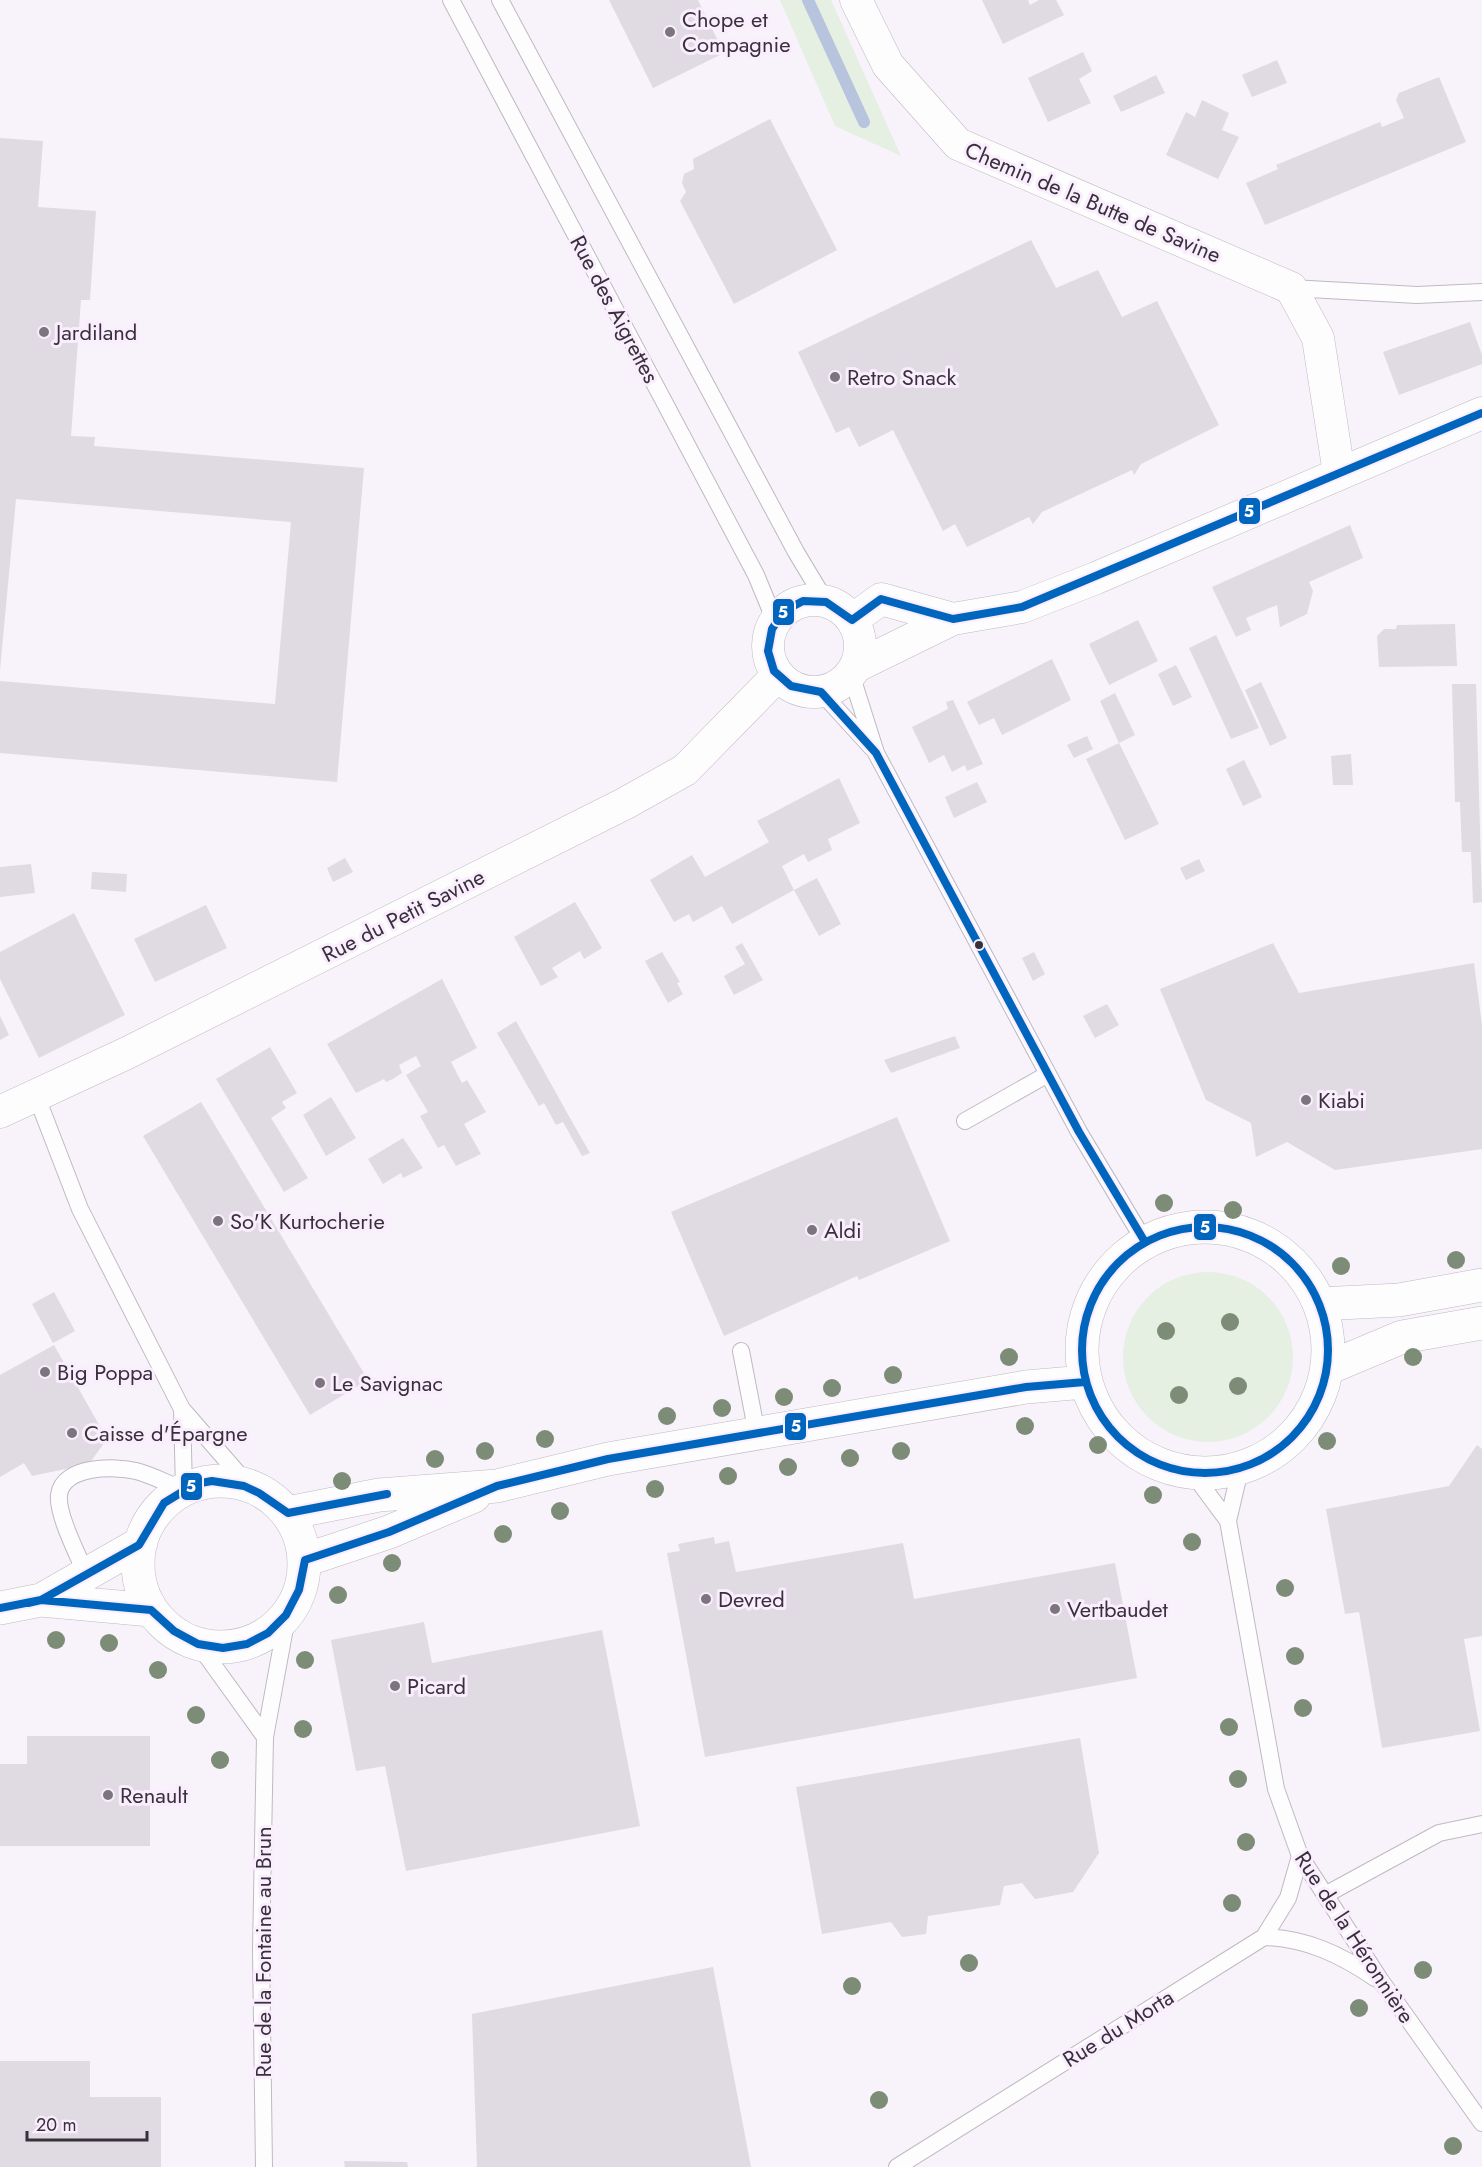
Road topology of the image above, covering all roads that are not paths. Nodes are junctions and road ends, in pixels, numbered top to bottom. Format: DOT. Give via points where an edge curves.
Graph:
graph roads {
  1 [pos="451,0"];
  2 [pos="500,0"];
  3 [pos="856,0"];
  4 [pos="1291,288"];
  5 [pos="1482,292"];
  6 [pos="1482,413"];
  7 [pos="1339,473"];
  8 [pos="826,602"];
  9 [pos="953,619"];
  10 [pos="852,620"];
  11 [pos="775,621"];
  12 [pos="853,671"];
  13 [pos="778,675"];
  14 [pos="821,692"];
  15 [pos="876,753"];
  16 [pos="1048,1074"];
  17 [pos="36,1095"];
  18 [pos="0,1112"];
  19 [pos="965,1121"];
  20 [pos="1144,1242"];
  21 [pos="1482,1285"];
  22 [pos="1320,1304"];
  23 [pos="1482,1323"];
  24 [pos="741,1351"];
  25 [pos="1328,1368"];
  26 [pos="1085,1382"];
  27 [pos="182,1409"];
  28 [pos="757,1434"];
  29 [pos="1240,1470"];
  30 [pos="1194,1475"];
  31 [pos="248,1485"];
  32 [pos="497,1486"];
  33 [pos="184,1490"];
  34 [pos="288,1513"];
  35 [pos="1228,1521"];
  36 [pos="141,1543"];
  37 [pos="305,1560"];
  38 [pos="86,1574"];
  39 [pos="41,1600"];
  40 [pos="0,1608"];
  41 [pos="151,1610"];
  42 [pos="287,1617"];
  43 [pos="198,1644"];
  44 [pos="265,1737"];
  45 [pos="1482,1824"];
  46 [pos="1299,1856"];
  47 [pos="1325,1895"];
  48 [pos="1264,1936"];
  49 [pos="1381,1981"];
  50 [pos="1482,2123"];
  51 [pos="264,2167"];
  52 [pos="897,2167"];
  1 -- 11 [label="lane, Rue des Aigrettes" via="756,575"];
  2 -- 8 [label="lane"];
  3 -- 4 [label="street, Chemin de la Butte de Savine" via="888,65 958,144"];
  4 -- 5 [label="lane, Chemin de la Butte de Savine" via="1417,295"];
  4 -- 7 [label="street" via="1318,338"];
  6 -- 7 [label="street"];
  7 -- 9 [label="street" via="1022,607"];
  8 -- 10 [label="street" via="840,608"];
  8 -- 11 [label="street" via="808,601 793,606"];
  9 -- 10 [label="street" via="881,599"];
  9 -- 12 [label="street"];
  10 -- 12 [label="street" via="860,644"];
  11 -- 13 [label="street" via="767,645"];
  12 -- 14 [label="street" via="839,686"];
  12 -- 15 [label="lane"];
  13 -- 14 [label="street" via="790,686"];
  13 -- 17 [label="street, Rue du Petit Savine" via="675,776 614,810"];
  14 -- 15 [label="lane"];
  15 -- 16 [label="lane"];
  16 -- 19 [label="lane"];
  16 -- 20 [label="lane"];
  17 -- 18 [label="street, Rue du Petit Savine"];
  17 -- 27 [label="lane" via="80,1209"];
  20 -- 22 [label="street" via="1167,1232 1210,1226 1252,1235 1297,1267"];
  20 -- 26 [label="street" via="1111,1268 1090,1301 1080,1343"];
  21 -- 22 [label="street" via="1399,1300"];
  22 -- 25 [label="street" via="1327,1325"];
  23 -- 25 [label="street" via="1402,1337"];
  24 -- 28 [label="lane"];
  25 -- 29 [label="street" via="1314,1409 1287,1444"];
  26 -- 28 [label="street" via="1026,1387"];
  26 -- 30 [label="street" via="1108,1429 1152,1463"];
  27 -- 31 [label="lane"];
  27 -- 33 [label="lane"];
  28 -- 32 [label="street" via="608,1459"];
  29 -- 30 [label="street"];
  29 -- 35 [label="lane"];
  30 -- 35 [label="lane"];
  31 -- 33 [label="street" via="227,1481"];
  31 -- 34 [label="street"];
  32 -- 34 [label="street" via="379,1494"];
  32 -- 37 [label="street" via="388,1532"];
  33 -- 36 [label="street" via="165,1503"];
  33 -- 38 [label="lane" via="137,1471 108,1468 83,1472 66,1481 59,1494 62,1513"];
  34 -- 37 [label="street" via="300,1536"];
  35 -- 46 [label="lane, Rue de la Héronnière" via="1276,1789"];
  36 -- 38 [label="street"];
  36 -- 41 [label="street" via="141,1589"];
  37 -- 42 [label="street" via="297,1599"];
  38 -- 39 [label="street"];
  39 -- 40 [label="street"];
  39 -- 41 [label="street"];
  41 -- 43 [label="street" via="164,1625"];
  42 -- 43 [label="street" via="269,1633 247,1644 222,1648"];
  42 -- 44 [label="lane, Rue de la Fontaine au Brun"];
  43 -- 44 [label="lane"];
  44 -- 51 [label="lane, Rue de la Fontaine au Brun" via="261,1950"];
  45 -- 47 [label="lane" via="1439,1833"];
  46 -- 47 [label="lane, Rue de la Héronnière"];
  46 -- 48 [label="lane, Rue du Morta" via="1288,1898"];
  47 -- 49 [label="lane, Rue de la Héronnière"];
  48 -- 49 [label="lane" via="1289,1937 1343,1957"];
  48 -- 52 [label="lane, Rue du Morta"];
  49 -- 50 [label="lane, Rue de la Héronnière"];
}
